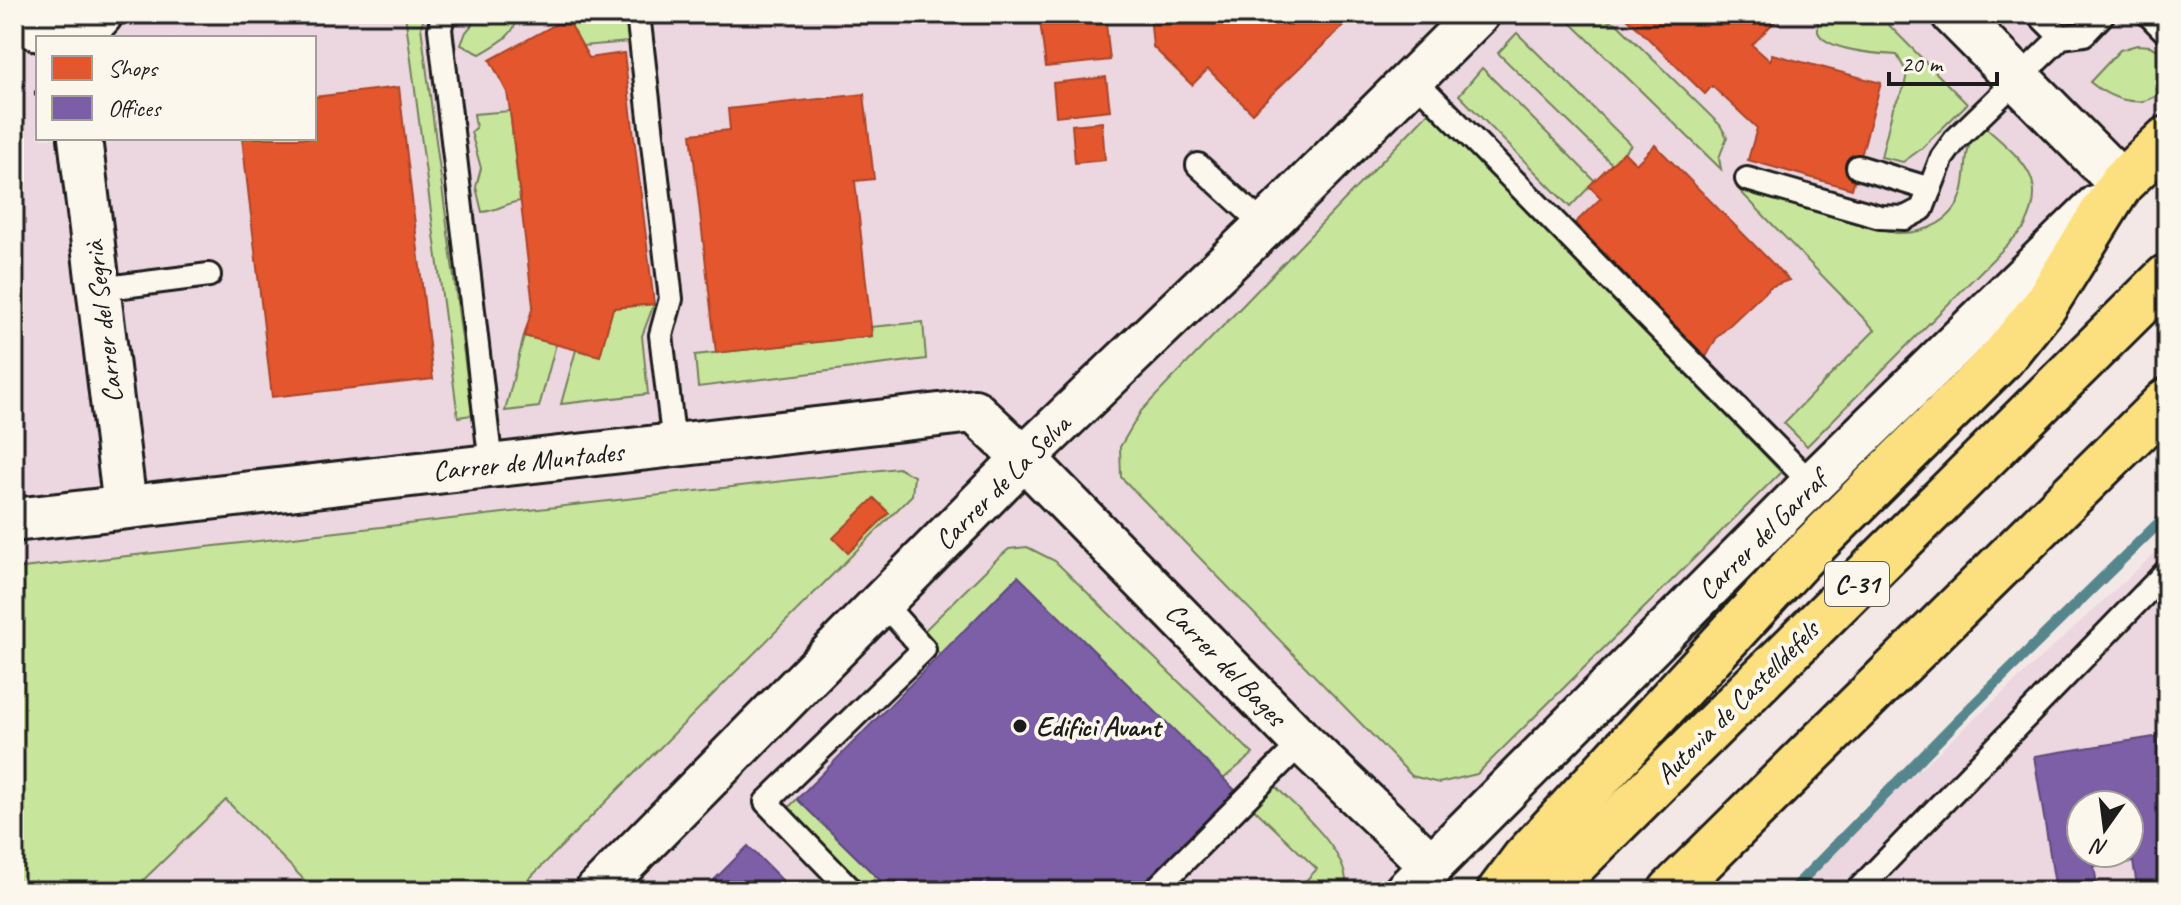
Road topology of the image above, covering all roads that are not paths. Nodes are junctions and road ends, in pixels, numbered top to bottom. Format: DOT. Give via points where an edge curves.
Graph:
graph roads {
  1 [pos="19,14"];
  2 [pos="443,14"];
  3 [pos="638,14"];
  4 [pos="1446,14"];
  5 [pos="1478,14"];
  6 [pos="1954,14"];
  7 [pos="2038,14"];
  8 [pos="2103,14"];
  9 [pos="2148,14"];
  10 [pos="77,28"];
  11 [pos="2167,33"];
  12 [pos="2061,37"];
  13 [pos="1413,78"];
  14 [pos="2019,80"];
  15 [pos="2167,139"];
  16 [pos="80,140"];
  17 [pos="1198,165"];
  18 [pos="1858,167"];
  19 [pos="1747,179"];
  20 [pos="2121,183"];
  21 [pos="1930,189"];
  22 [pos="1265,226"];
  23 [pos="209,275"];
  24 [pos="2167,277"];
  25 [pos="99,289"];
  26 [pos="2167,401"];
  27 [pos="674,445"];
  28 [pos="1024,458"];
  29 [pos="491,465"];
  30 [pos="1812,484"];
  31 [pos="125,507"];
  32 [pos="14,520"];
  33 [pos="2167,571"];
  34 [pos="882,602"];
  35 [pos="1302,742"];
  36 [pos="1419,878"];
  37 [pos="1673,889"];
  38 [pos="597,891"];
  39 [pos="852,891"];
  40 [pos="1154,891"];
  41 [pos="1500,891"];
  42 [pos="1547,891"];
  43 [pos="1857,891"];
  1 -- 10 [label="main road" via="36,28"];
  2 -- 29 [label="lane" via="440,29"];
  3 -- 27 [label="lane" via="671,299 661,335"];
  4 -- 13 [label="street, Carrer de La Selva"];
  5 -- 13 [label="street, Carrer de La Selva"];
  6 -- 14 [label="main road"];
  7 -- 12 [label="lane"];
  8 -- 12 [label="lane" via="2084,34"];
  9 -- 11 [label="lane"];
  12 -- 14 [label="lane"];
  13 -- 22 [label="street, Carrer de La Selva"];
  13 -- 30 [label="lane"];
  14 -- 20 [label="main road"];
  14 -- 21 [label="lane" via="1955,140"];
  15 -- 20 [label="highway"];
  16 -- 25 [label="street, Carrer del Segrià"];
  17 -- 22 [label="lane"];
  18 -- 21 [label="lane"];
  19 -- 21 [label="lane" via="1880,217 1905,218 1922,209"];
  20 -- 30 [label="street, Carrer del Garraf"];
  20 -- 41 [label="highway" via="2045,305 2002,358 1800,559"];
  22 -- 28 [label="street, Carrer de La Selva"];
  23 -- 25 [label="lane"];
  24 -- 42 [label="highway, Autovia de Castelldefels / C-31"];
  25 -- 31 [label="street, Carrer del Segrià"];
  26 -- 37 [label="highway"];
  27 -- 28 [label="street, Carrer de Muntades" via="974,411"];
  27 -- 29 [label="street, Carrer de Muntades"];
  28 -- 34 [label="street, Carrer de La Selva"];
  28 -- 35 [label="street, Carrer del Bages"];
  29 -- 31 [label="street, Carrer de Muntades"];
  30 -- 36 [label="street, Carrer del Garraf"];
  31 -- 32 [label="street, Carrer de Muntades"];
  33 -- 43 [label="lane"];
  34 -- 38 [label="street, Carrer de La Selva"];
  34 -- 39 [label="lane" via="924,649 766,802"];
  35 -- 36 [label="street, Carrer del Bages"];
  35 -- 40 [label="lane"];
}
